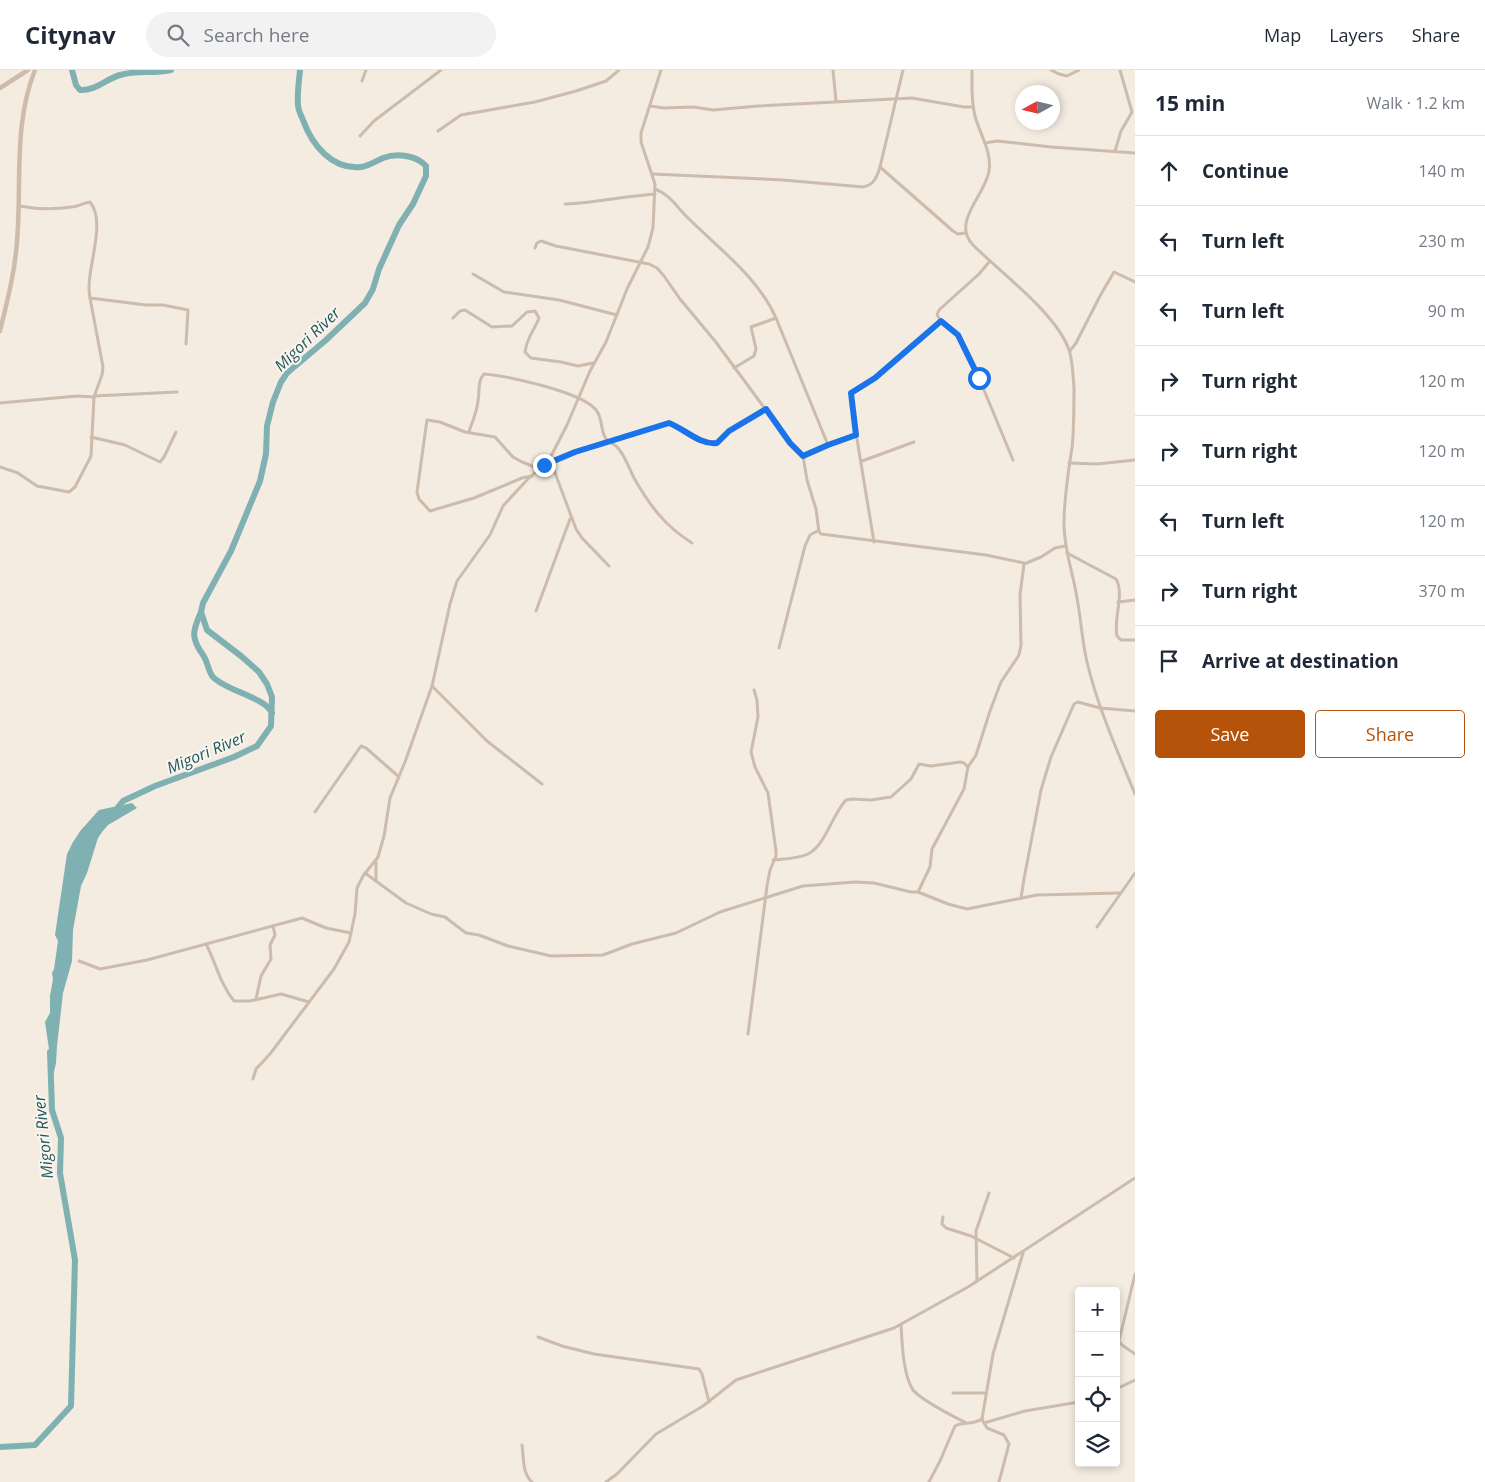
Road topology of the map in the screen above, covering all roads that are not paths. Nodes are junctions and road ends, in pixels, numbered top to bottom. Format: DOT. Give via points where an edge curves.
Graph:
graph roads {
  1 [pos="28,70"];
  2 [pos="35,70"];
  3 [pos="366,70"];
  4 [pos="441,70"];
  5 [pos="619,70"];
  6 [pos="661,70"];
  7 [pos="833,70"];
  8 [pos="903,70"];
  9 [pos="972,70"];
  10 [pos="1051,70"];
  11 [pos="1079,70"];
  12 [pos="1120,70"];
  13 [pos="362,81"];
  14 [pos="0,88"];
  15 [pos="896,99"];
  16 [pos="836,101"];
  17 [pos="650,106"];
  18 [pos="973,107"];
  19 [pos="438,130"];
  20 [pos="360,136"];
  21 [pos="985,142"];
  22 [pos="1115,152"];
  23 [pos="1135,153"];
  24 [pos="880,167"];
  25 [pos="653,174"];
  26 [pos="655,191"];
  27 [pos="565,204"];
  28 [pos="19,206"];
  29 [pos="965,233"];
  30 [pos="535,248"];
  31 [pos="990,261"];
  32 [pos="641,262"];
  33 [pos="474,274"];
  34 [pos="1135,282"];
  35 [pos="90,298"];
  36 [pos="617,315"];
  37 [pos="453,318"];
  38 [pos="776,318"];
  39 [pos="941,321"];
  40 [pos="0,332"];
  41 [pos="186,344"];
  42 [pos="1069,351"];
  43 [pos="594,363"];
  44 [pos="734,368"];
  45 [pos="177,392"];
  46 [pos="94,396"];
  47 [pos="579,398"];
  48 [pos="0,403"];
  49 [pos="766,409"];
  50 [pos="176,432"];
  51 [pos="469,432"];
  52 [pos="856,435"];
  53 [pos="91,437"];
  54 [pos="610,442"];
  55 [pos="914,442"];
  56 [pos="828,445"];
  57 [pos="803,456"];
  58 [pos="1013,460"];
  59 [pos="1135,460"];
  60 [pos="862,461"];
  61 [pos="550,462"];
  62 [pos="1069,463"];
  63 [pos="544,465"];
  64 [pos="0,467"];
  65 [pos="540,469"];
  66 [pos="532,476"];
  67 [pos="571,518"];
  68 [pos="819,530"];
  69 [pos="874,542"];
  70 [pos="692,543"];
  71 [pos="1065,546"];
  72 [pos="1067,552"];
  73 [pos="1024,563"];
  74 [pos="609,566"];
  75 [pos="1135,600"];
  76 [pos="1118,602"];
  77 [pos="536,611"];
  78 [pos="1135,640"];
  79 [pos="779,648"];
  80 [pos="432,686"];
  81 [pos="754,690"];
  82 [pos="1100,708"];
  83 [pos="1135,711"];
  84 [pos="968,767"];
  85 [pos="398,776"];
  86 [pos="542,784"];
  87 [pos="1135,794"];
  88 [pos="315,812"];
  89 [pos="773,860"];
  90 [pos="376,862"];
  91 [pos="365,873"];
  92 [pos="1135,874"];
  93 [pos="376,881"];
  94 [pos="918,892"];
  95 [pos="1120,893"];
  96 [pos="766,898"];
  97 [pos="1022,898"];
  98 [pos="273,926"];
  99 [pos="1097,928"];
  100 [pos="351,933"];
  101 [pos="206,944"];
  102 [pos="79,961"];
  103 [pos="256,999"];
  104 [pos="309,1002"];
  105 [pos="748,1034"];
  106 [pos="253,1080"];
  107 [pos="1135,1178"];
  108 [pos="989,1192"];
  109 [pos="943,1217"];
  110 [pos="976,1239"];
  111 [pos="1023,1253"];
  112 [pos="1014,1258"];
  113 [pos="1135,1274"];
  114 [pos="977,1281"];
  115 [pos="901,1324"];
  116 [pos="538,1337"];
  117 [pos="1135,1354"];
  118 [pos="1135,1380"];
  119 [pos="1120,1387"];
  120 [pos="953,1393"];
  121 [pos="986,1393"];
  122 [pos="709,1402"];
  123 [pos="1075,1403"];
  124 [pos="983,1421"];
  125 [pos="966,1423"];
  126 [pos="522,1445"];
  127 [pos="532,1482"];
  128 [pos="606,1482"];
  129 [pos="929,1482"];
  130 [pos="999,1482"];
  1 -- 14 [label="street"];
  2 -- 28 [label="street" via="21,124"];
  3 -- 13 [label="street"];
  4 -- 20 [label="street" via="374,121"];
  5 -- 19 [label="street" via="606,81 576,91 461,115"];
  6 -- 17 [label="street"];
  7 -- 16 [label="street"];
  8 -- 15 [label="street"];
  9 -- 18 [label="street"];
  10 -- 11 [label="street" via="1066,76"];
  12 -- 22 [label="street" via="1132,112"];
  15 -- 16 [label="street"];
  15 -- 18 [label="street" via="922,99"];
  15 -- 24 [label="street"];
  16 -- 17 [label="street" via="713,110"];
  17 -- 25 [label="street" via="641,138"];
  18 -- 21 [label="street"];
  21 -- 22 [label="street"];
  21 -- 29 [label="street" via="990,163 988,174 967,218"];
  22 -- 23 [label="street"];
  24 -- 25 [label="street" via="874,181 863,186"];
  24 -- 29 [label="street" via="949,228 958,234"];
  25 -- 26 [label="street"];
  26 -- 27 [label="street" via="587,204"];
  26 -- 32 [label="street" via="652,234"];
  26 -- 38 [label="street" via="670,199 748,277"];
  28 -- 35 [label="street" via="51,209 91,204 96,228"];
  28 -- 40 [label="street" via="16,256"];
  29 -- 31 [label="street"];
  30 -- 32 [label="street" via="542,241"];
  31 -- 39 [label="street" via="938,311"];
  31 -- 42 [label="street" via="1044,312"];
  32 -- 36 [label="street"];
  32 -- 44 [label="street" via="660,271"];
  33 -- 36 [label="street" via="504,292 559,300"];
  34 -- 42 [label="street" via="1114,272"];
  35 -- 41 [label="street" via="188,310"];
  35 -- 46 [label="street" via="103,364"];
  36 -- 43 [label="street"];
  37 -- 43 [label="street" via="465,310 488,326 508,327 527,312 535,311 539,318 529,336 525,351 528,356 578,366"];
  38 -- 44 [label="street" via="751,327 756,349 754,356"];
  38 -- 56 [label="street"];
  39 -- 52 [label="street" via="875,378 851,393"];
  39 -- 58 [label="street" via="960,338"];
  42 -- 62 [label="street" via="1074,401"];
  43 -- 47 [label="street"];
  44 -- 49 [label="street"];
  45 -- 46 [label="street"];
  46 -- 48 [label="street"];
  46 -- 53 [label="street"];
  47 -- 51 [label="street" via="529,382 484,374"];
  47 -- 54 [label="street" via="596,410 605,438"];
  47 -- 63 [label="street" via="555,451"];
  49 -- 54 [label="street" via="729,431 716,443 708,443 669,423"];
  49 -- 57 [label="street"];
  50 -- 53 [label="street" via="160,462 125,445"];
  51 -- 65 [label="street" via="497,438 513,457"];
  51 -- 66 [label="street" via="427,420 417,492 427,509 468,500"];
  52 -- 56 [label="street"];
  52 -- 60 [label="street"];
  53 -- 64 [label="street" via="91,456 71,492 37,486 18,473"];
  54 -- 61 [label="street"];
  54 -- 70 [label="street" via="620,450 656,512 672,530"];
  55 -- 60 [label="street"];
  56 -- 57 [label="street"];
  57 -- 68 [label="street"];
  59 -- 62 [label="street"];
  60 -- 69 [label="street"];
  61 -- 63 [label="street"];
  61 -- 67 [label="street"];
  62 -- 71 [label="street"];
  63 -- 65 [label="street"];
  65 -- 66 [label="street"];
  66 -- 80 [label="street" via="503,506 490,535 457,581"];
  67 -- 74 [label="street" via="582,538"];
  67 -- 77 [label="street"];
  68 -- 69 [label="street" via="824,535"];
  68 -- 79 [label="street" via="810,535 806,546"];
  69 -- 73 [label="street"];
  71 -- 72 [label="street"];
  71 -- 73 [label="street"];
  72 -- 76 [label="street" via="1116,579"];
  72 -- 82 [label="street" via="1085,655"];
  73 -- 84 [label="street" via="1020,595 1021,651 1001,682 976,755"];
  75 -- 76 [label="street"];
  76 -- 78 [label="street" via="1118,638"];
  80 -- 85 [label="street"];
  80 -- 86 [label="street" via="487,741"];
  81 -- 89 [label="street" via="758,717 751,752 768,793 776,851"];
  82 -- 83 [label="street"];
  82 -- 87 [label="street"];
  82 -- 97 [label="street" via="1075,703 1051,757 1041,790"];
  84 -- 89 [label="street" via="960,762 931,766 919,764 911,779 891,797 846,800 818,845 809,853"];
  84 -- 94 [label="street" via="964,789 933,846 930,867"];
  85 -- 88 [label="street" via="361,746"];
  85 -- 90 [label="street"];
  89 -- 96 [label="street"];
  90 -- 91 [label="street"];
  90 -- 93 [label="street"];
  91 -- 93 [label="street"];
  91 -- 100 [label="street" via="357,888"];
  92 -- 95 [label="street"];
  93 -- 96 [label="street" via="406,903 446,918 466,933 551,956 603,955 676,933 714,914"];
  94 -- 96 [label="street" via="878,883 855,882 803,886"];
  94 -- 97 [label="street" via="967,909"];
  95 -- 97 [label="street"];
  95 -- 99 [label="street"];
  96 -- 105 [label="street"];
  98 -- 100 [label="street" via="302,918 326,928"];
  98 -- 101 [label="street"];
  98 -- 103 [label="street" via="275,935 270,945 271,959 261,976"];
  100 -- 104 [label="street" via="334,969"];
  101 -- 102 [label="street" via="100,969"];
  101 -- 103 [label="street" via="232,999 239,1002"];
  103 -- 104 [label="street" via="281,994"];
  104 -- 106 [label="street" via="256,1069"];
  107 -- 111 [label="street"];
  108 -- 110 [label="street" via="977,1226"];
  109 -- 110 [label="street" via="942,1224 946,1228"];
  110 -- 112 [label="street"];
  110 -- 114 [label="street"];
  111 -- 112 [label="street"];
  111 -- 121 [label="street" via="997,1339"];
  112 -- 114 [label="street"];
  113 -- 117 [label="street" via="1119,1341"];
  114 -- 115 [label="street"];
  115 -- 122 [label="street" via="844,1346 740,1378"];
  115 -- 125 [label="street" via="905,1363 913,1389"];
  116 -- 122 [label="street" via="594,1354 699,1369"];
  118 -- 119 [label="street"];
  120 -- 121 [label="street"];
  121 -- 124 [label="street"];
  122 -- 128 [label="street" via="656,1434"];
  123 -- 124 [label="street"];
  124 -- 125 [label="street"];
  124 -- 130 [label="street" via="989,1429 1004,1435 1009,1444"];
  125 -- 129 [label="street" via="954,1428"];
  126 -- 127 [label="street" via="526,1474"];
}
